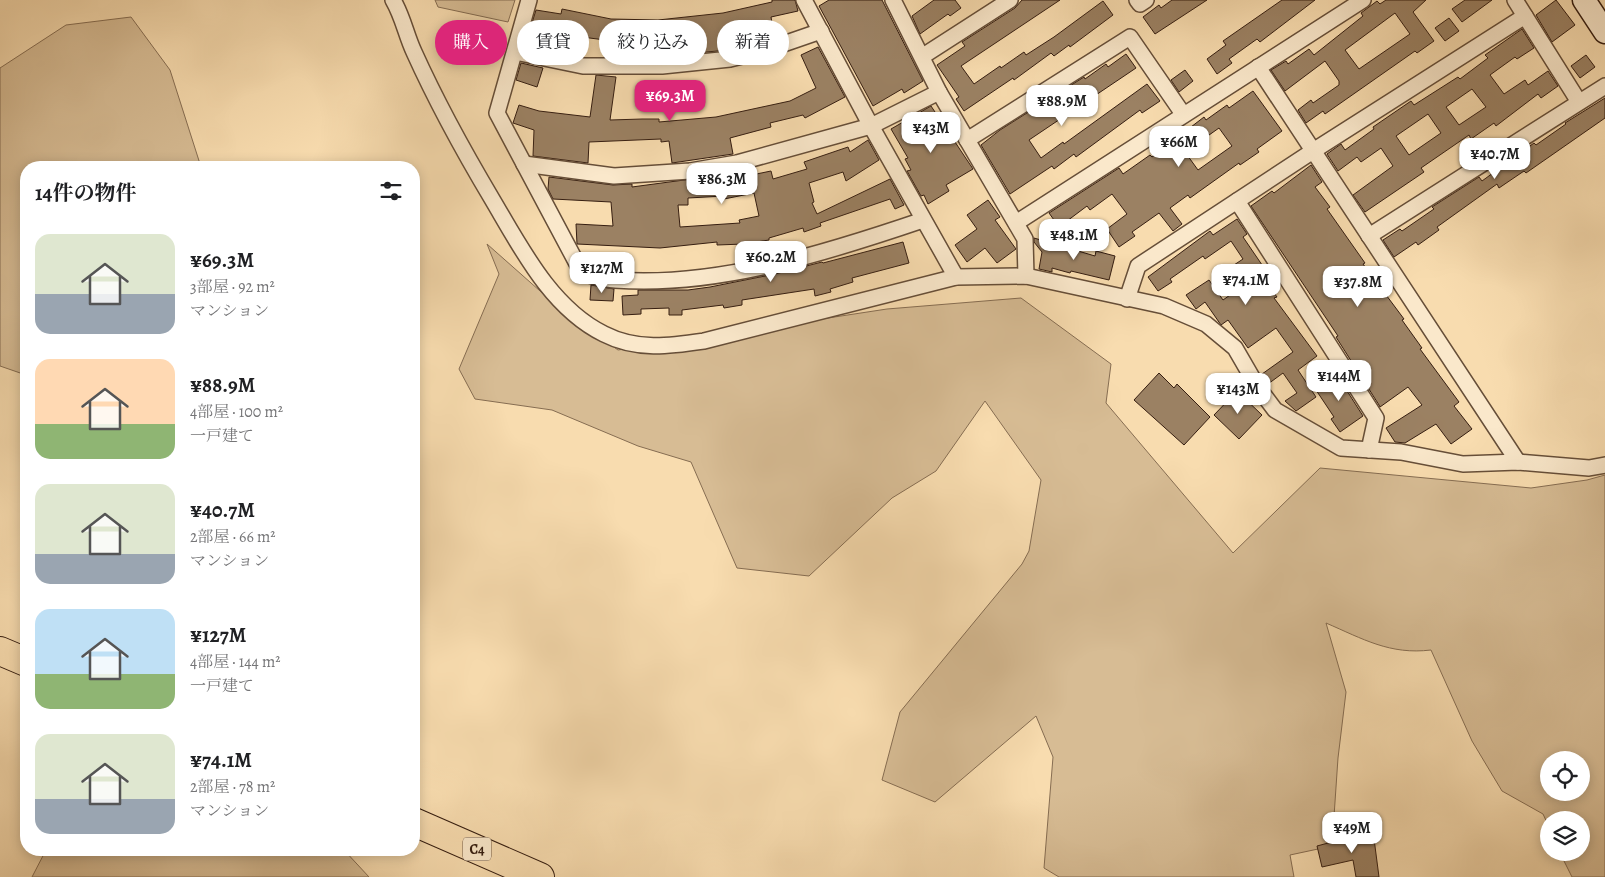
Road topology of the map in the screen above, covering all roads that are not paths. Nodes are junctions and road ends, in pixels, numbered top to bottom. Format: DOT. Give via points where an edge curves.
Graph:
graph roads {
  1 [pos="393,0"];
  2 [pos="529,0"];
  3 [pos="804,0"];
  4 [pos="893,0"];
  5 [pos="1010,0"];
  6 [pos="1137,0"];
  7 [pos="1146,0"];
  8 [pos="1363,0"];
  9 [pos="1515,0"];
  10 [pos="1584,0"];
  11 [pos="1525,16"];
  12 [pos="821,31"];
  13 [pos="1605,32"];
  14 [pos="515,52"];
  15 [pos="923,56"];
  16 [pos="1258,67"];
  17 [pos="1605,86"];
  18 [pos="939,92"];
  19 [pos="1579,102"];
  20 [pos="1183,114"];
  21 [pos="871,126"];
  22 [pos="967,140"];
  23 [pos="1313,151"];
  24 [pos="524,164"];
  25 [pos="1236,201"];
  26 [pos="923,220"];
  27 [pos="1016,223"];
  28 [pos="1369,236"];
  29 [pos="1026,276"];
  30 [pos="956,277"];
  31 [pos="1128,299"];
  32 [pos="1369,450"];
  33 [pos="1518,462"];
  34 [pos="1605,465"];
  35 [pos="0,651"];
  36 [pos="20,659"];
  37 [pos="420,825"];
  38 [pos="540,877"];
  1 -- 30 [label="street" via="458,141 528,260 564,304 605,335 649,347 704,341"];
  2 -- 14 [label="street"];
  3 -- 12 [label="street"];
  4 -- 15 [label="street"];
  5 -- 15 [label="street"];
  6 -- 7 [label="street" via="1140,4"];
  8 -- 16 [label="street"];
  9 -- 11 [label="street"];
  10 -- 13 [label="street"];
  11 -- 19 [label="street"];
  11 -- 23 [label="street"];
  12 -- 14 [label="street" via="730,59 662,66 583,66"];
  12 -- 21 [label="street"];
  14 -- 24 [label="street" via="497,113"];
  15 -- 18 [label="street"];
  16 -- 20 [label="street"];
  16 -- 23 [label="street"];
  17 -- 19 [label="street"];
  18 -- 21 [label="street"];
  18 -- 22 [label="street"];
  19 -- 28 [label="street"];
  20 -- 22 [label="street" via="1130,37"];
  20 -- 27 [label="street"];
  21 -- 24 [label="street" via="766,156 690,171 614,176"];
  21 -- 26 [label="street"];
  22 -- 27 [label="street"];
  23 -- 25 [label="street"];
  23 -- 28 [label="street"];
  24 -- 26 [label="street" via="582,273 614,280 679,279 778,264 839,249"];
  25 -- 31 [label="street" via="1138,266"];
  25 -- 32 [label="street" via="1376,418"];
  26 -- 30 [label="street"];
  27 -- 29 [label="street" via="1025,239"];
  28 -- 33 [label="street"];
  29 -- 30 [label="street"];
  29 -- 31 [label="street"];
  31 -- 32 [label="street" via="1164,306 1206,324 1235,348 1275,410 1341,448"];
  32 -- 33 [label="street" via="1401,452 1463,464"];
  33 -- 34 [label="street" via="1590,468"];
  35 -- 36 [label="highway"];
  37 -- 38 [label="highway, C4"];
}
